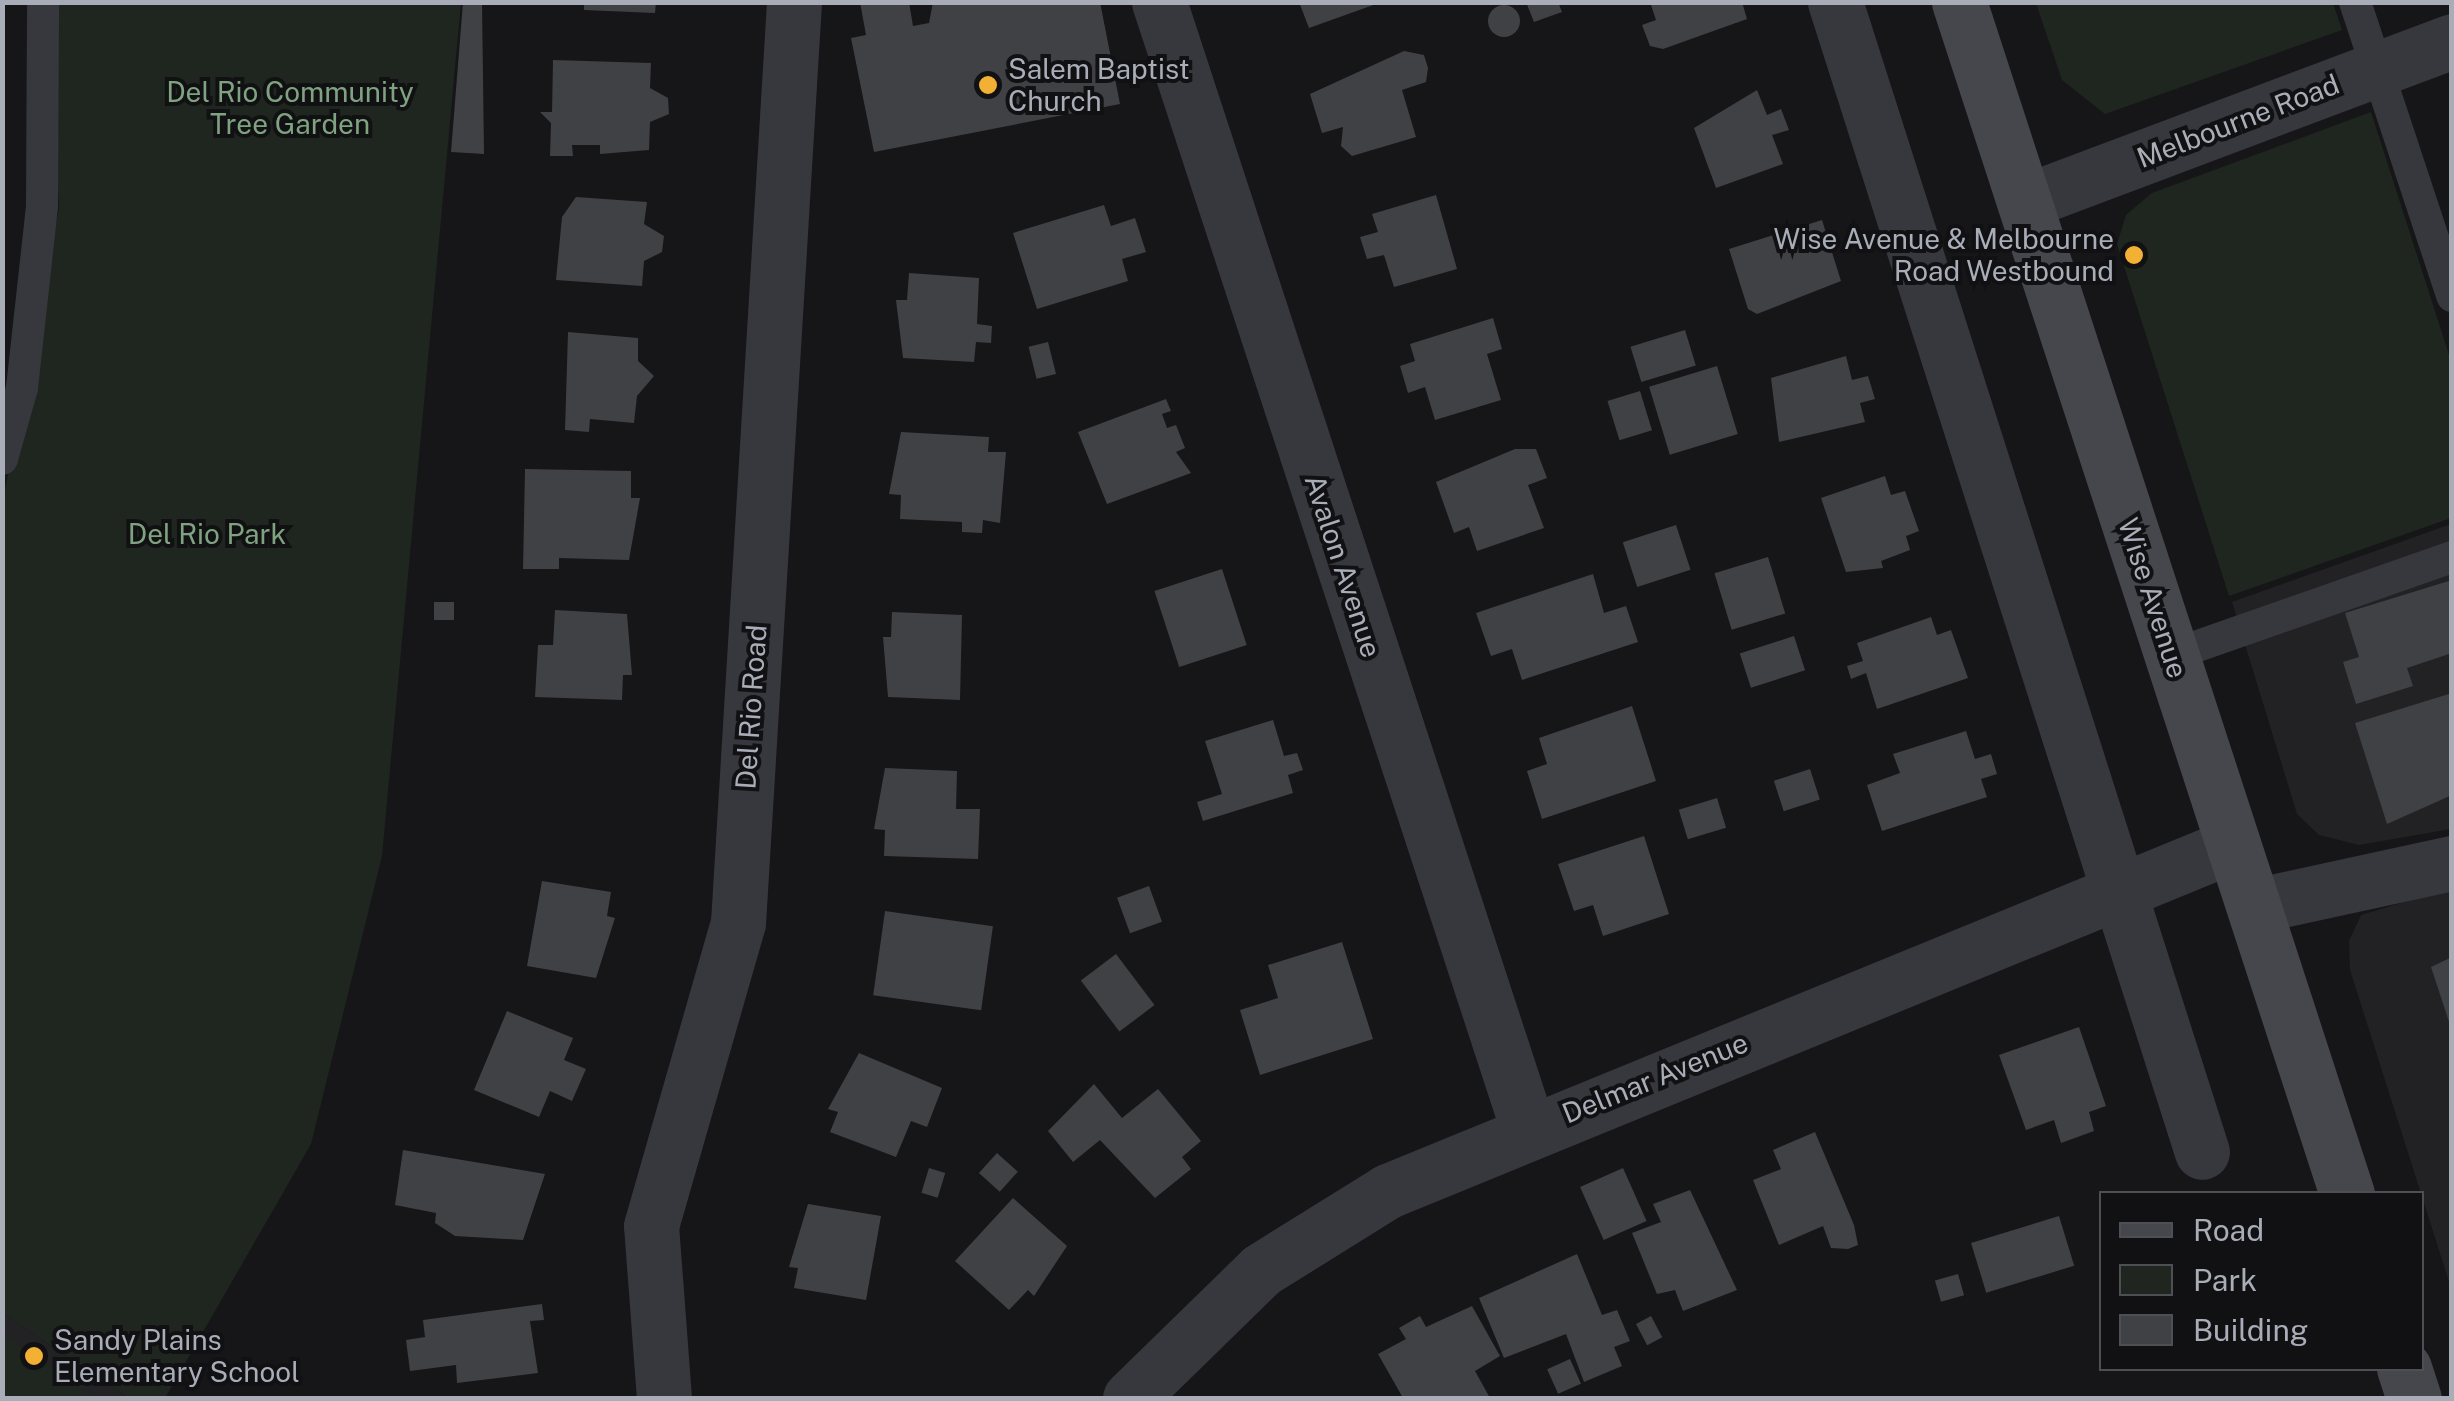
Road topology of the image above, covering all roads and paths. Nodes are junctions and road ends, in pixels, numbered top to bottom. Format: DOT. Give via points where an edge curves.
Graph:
graph roads {
  1 [pos="43,2"];
  2 [pos="794,2"];
  3 [pos="1159,2"];
  4 [pos="1835,2"];
  5 [pos="1959,2"];
  6 [pos="2355,2"];
  7 [pos="2452,40"];
  8 [pos="2377,69"];
  9 [pos="2024,202"];
  10 [pos="2452,296"];
  11 [pos="2,459"];
  12 [pos="2452,556"];
  13 [pos="2172,655"];
  14 [pos="2234,845"];
  15 [pos="2452,862"];
  16 [pos="2118,890"];
  17 [pos="2254,906"];
  18 [pos="1528,1129"];
  19 [pos="2202,1152"];
  20 [pos="2346,1191"];
  21 [pos="2405,1371"];
  22 [pos="664,1398"];
  23 [pos="1130,1398"];
  24 [pos="2414,1398"];
  1 -- 11 [label="lane" via="42,206 22,388"];
  2 -- 22 [label="street, Del Rio Road" via="738,923 651,1226"];
  3 -- 18 [label="street, Avalon Avenue"];
  4 -- 16 [label="street"];
  5 -- 9 [label="main road, Wise Avenue"];
  6 -- 8 [label="lane"];
  7 -- 8 [label="street, Melbourne Road"];
  8 -- 9 [label="street, Melbourne Road"];
  8 -- 10 [label="lane"];
  9 -- 13 [label="main road, Wise Avenue"];
  12 -- 13 [label="lane"];
  13 -- 14 [label="main road, Wise Avenue"];
  14 -- 16 [label="street, Delmar Avenue"];
  14 -- 17 [label="main road, Wise Avenue"];
  15 -- 17 [label="street"];
  16 -- 18 [label="street, Delmar Avenue"];
  16 -- 19 [label="street"];
  17 -- 20 [label="main road, Wise Avenue"];
  18 -- 23 [label="street, Delmar Avenue" via="1301,1239 1220,1303"];
  21 -- 24 [label="main road"];
}
